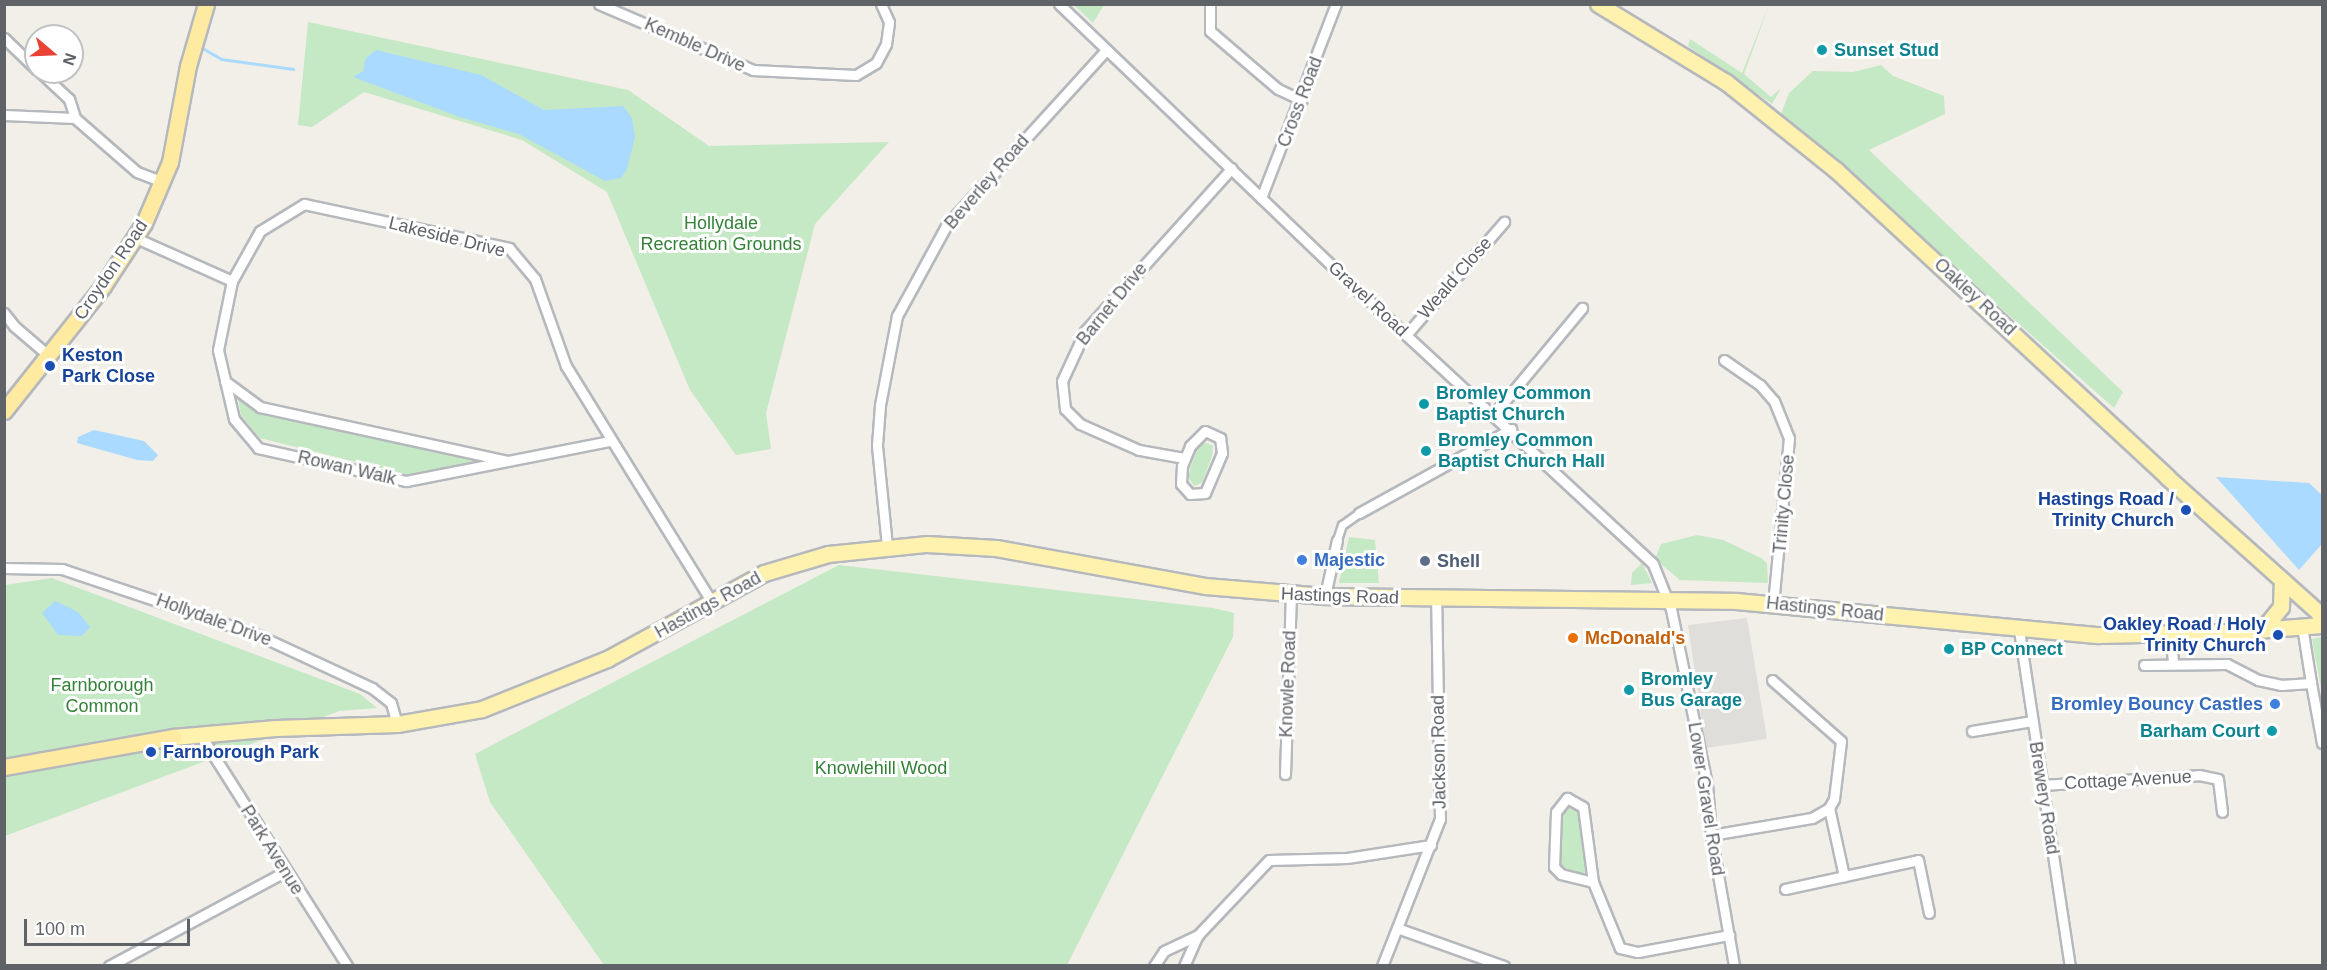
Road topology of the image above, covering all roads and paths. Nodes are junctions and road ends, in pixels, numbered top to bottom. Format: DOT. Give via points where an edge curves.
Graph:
graph roads {
  1 [pos="206,4"];
  2 [pos="599,4"];
  3 [pos="881,4"];
  4 [pos="1059,4"];
  5 [pos="1210,4"];
  6 [pos="1336,4"];
  7 [pos="1598,4"];
  8 [pos="4,38"];
  9 [pos="1106,50"];
  10 [pos="24,57"];
  11 [pos="53,84"];
  12 [pos="1302,99"];
  13 [pos="4,115"];
  14 [pos="75,118"];
  15 [pos="1232,168"];
  16 [pos="163,182"];
  17 [pos="1261,198"];
  18 [pos="1503,222"];
  19 [pos="136,238"];
  20 [pos="232,281"];
  21 [pos="1582,308"];
  22 [pos="4,312"];
  23 [pos="1406,335"];
  24 [pos="49,356"];
  25 [pos="1724,360"];
  26 [pos="225,381"];
  27 [pos="4,411"];
  28 [pos="1494,414"];
  29 [pos="1511,429"];
  30 [pos="610,441"];
  31 [pos="1184,458"];
  32 [pos="512,462"];
  33 [pos="1359,513"];
  34 [pos="1337,540"];
  35 [pos="887,546"];
  36 [pos="4,568"];
  37 [pos="2282,580"];
  38 [pos="1664,593"];
  39 [pos="1291,594"];
  40 [pos="1325,596"];
  41 [pos="1436,599"];
  42 [pos="711,601"];
  43 [pos="1773,603"];
  44 [pos="2322,625"];
  45 [pos="2302,626"];
  46 [pos="2262,629"];
  47 [pos="2019,630"];
  48 [pos="2171,635"];
  49 [pos="2173,663"];
  50 [pos="2144,665"];
  51 [pos="1772,680"];
  52 [pos="2311,682"];
  53 [pos="2032,721"];
  54 [pos="397,724"];
  55 [pos="1972,731"];
  56 [pos="200,734"];
  57 [pos="173,738"];
  58 [pos="2322,743"];
  59 [pos="4,767"];
  60 [pos="1285,774"];
  61 [pos="2042,785"];
  62 [pos="1829,808"];
  63 [pos="2222,812"];
  64 [pos="1711,835"];
  65 [pos="1431,845"];
  66 [pos="284,872"];
  67 [pos="1844,876"];
  68 [pos="1593,882"];
  69 [pos="1785,889"];
  70 [pos="1929,913"];
  71 [pos="1397,928"];
  72 [pos="1198,935"];
  73 [pos="1729,935"];
  74 [pos="109,966"];
  75 [pos="346,966"];
  76 [pos="1154,966"];
  77 [pos="1184,966"];
  78 [pos="1382,966"];
  79 [pos="1504,966"];
  80 [pos="1734,966"];
  81 [pos="2070,966"];
  1 -- 16 [label="highway, Croydon Road"];
  2 -- 3 [label="street, Kemble Drive" via="753,70 856,75 876,63 886,44 889,22"];
  4 -- 9 [label="street, Gravel Road"];
  5 -- 12 [label="street" via="1210,31 1278,89"];
  6 -- 12 [label="street, Cross Road"];
  7 -- 37 [label="main road, Oakley Road" via="1726,82 1836,170"];
  8 -- 10 [label="street"];
  9 -- 15 [label="street, Gravel Road"];
  9 -- 35 [label="street, Beverley Road" via="946,226 897,316 880,405 877,445"];
  11 -- 14 [label="street" via="69,99"];
  12 -- 17 [label="street, Cross Road"];
  13 -- 14 [label="street"];
  14 -- 16 [label="street" via="137,172"];
  15 -- 17 [label="street, Gravel Road"];
  15 -- 31 [label="street, Barnet Drive" via="1085,331 1062,381 1065,409 1080,424 1139,450"];
  16 -- 19 [label="highway, Croydon Road"];
  17 -- 23 [label="street, Gravel Road"];
  18 -- 23 [label="street, Weald Close"];
  19 -- 20 [label="street"];
  19 -- 24 [label="highway, Croydon Road"];
  20 -- 26 [label="street, Rowan Walk" via="218,350"];
  20 -- 30 [label="street, Lakeside Drive" via="260,231 304,204 509,249 535,279 566,366"];
  21 -- 28 [label="street"];
  22 -- 24 [label="street" via="14,326"];
  23 -- 28 [label="street, Gravel Road"];
  24 -- 27 [label="highway, Croydon Road"];
  25 -- 43 [label="street, Trinity Close" via="1760,385 1774,402 1789,438"];
  26 -- 32 [label="street, Rowan Walk" via="260,407"];
  26 -- 32 [label="street, Rowan Walk" via="234,420 258,448 406,481"];
  28 -- 29 [label="street, Gravel Road"];
  29 -- 33 [label="street"];
  29 -- 38 [label="street, Gravel Road" via="1653,564"];
  30 -- 32 [label="street, Rowan Walk"];
  30 -- 42 [label="street, Lakeside Drive"];
  31 -- 31 [label="street" via="1181,484 1190,494 1205,493 1222,453 1220,438 1205,431"];
  33 -- 34 [label="street" via="1342,525"];
  34 -- 40 [label="street"];
  35 -- 39 [label="main road, Hastings Road" via="968,545 1205,586"];
  35 -- 42 [label="main road, Hastings Road" via="828,554 764,573"];
  36 -- 54 [label="street, Hollydale Drive" via="62,569 258,635 372,688 391,704"];
  37 -- 44 [label="main road, Oakley Road" via="2319,613"];
  37 -- 46 [label="main road" via="2281,607"];
  38 -- 41 [label="main road, Hastings Road"];
  38 -- 43 [label="main road, Hastings Road"];
  38 -- 64 [label="street, Lower Gravel Road" via="1707,784"];
  39 -- 40 [label="main road, Hastings Road"];
  39 -- 60 [label="street, Knowle Road"];
  40 -- 41 [label="main road, Hastings Road"];
  41 -- 65 [label="street, Jackson Road" via="1440,819"];
  42 -- 54 [label="main road, Hastings Road" via="638,643 522,696 448,717"];
  43 -- 47 [label="main road, Hastings Road"];
  44 -- 45 [label="main road, Hastings Road"];
  45 -- 46 [label="main road, Hastings Road"];
  45 -- 52 [label="street"];
  46 -- 48 [label="main road, Hastings Road"];
  47 -- 48 [label="main road, Hastings Road"];
  47 -- 53 [label="street, Brewery Road"];
  48 -- 49 [label="street"];
  49 -- 50 [label="street"];
  49 -- 52 [label="street" via="2227,664 2258,680 2281,685"];
  51 -- 62 [label="street" via="1841,741 1834,799"];
  52 -- 58 [label="street"];
  53 -- 55 [label="street"];
  53 -- 61 [label="street, Brewery Road"];
  54 -- 56 [label="main road"];
  56 -- 57 [label="main road"];
  56 -- 66 [label="street, Park Avenue"];
  57 -- 59 [label="highway"];
  61 -- 63 [label="street, Cottage Avenue" via="2199,775 2217,779"];
  61 -- 81 [label="street, Brewery Road"];
  62 -- 64 [label="street" via="1812,818"];
  62 -- 67 [label="street"];
  64 -- 73 [label="street, Lower Gravel Road"];
  65 -- 71 [label="street, Jackson Road"];
  65 -- 72 [label="street" via="1347,858 1269,860"];
  66 -- 74 [label="street"];
  66 -- 75 [label="street, Park Avenue"];
  67 -- 69 [label="street"];
  67 -- 70 [label="street" via="1918,860"];
  68 -- 68 [label="street" via="1561,874 1554,867 1556,812 1567,798 1582,807"];
  68 -- 73 [label="street" via="1620,948 1626,951"];
  71 -- 78 [label="street, Jackson Road"];
  71 -- 79 [label="street"];
  72 -- 76 [label="street" via="1164,951"];
  72 -- 77 [label="street"];
  73 -- 80 [label="street, Lower Gravel Road"];
}
